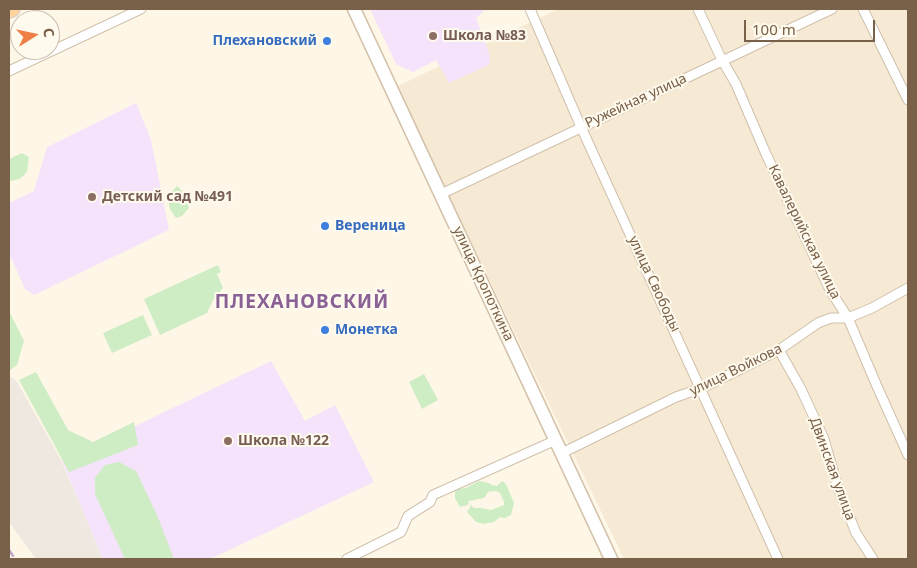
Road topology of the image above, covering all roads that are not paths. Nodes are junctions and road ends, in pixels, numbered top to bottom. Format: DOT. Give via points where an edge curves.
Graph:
graph roads {
  1 [pos="141,9"];
  2 [pos="354,9"];
  3 [pos="530,9"];
  4 [pos="698,9"];
  5 [pos="832,9"];
  6 [pos="863,9"];
  7 [pos="722,60"];
  8 [pos="9,71"];
  9 [pos="908,100"];
  10 [pos="581,127"];
  11 [pos="441,194"];
  12 [pos="908,288"];
  13 [pos="848,318"];
  14 [pos="779,350"];
  15 [pos="702,388"];
  16 [pos="556,440"];
  17 [pos="562,452"];
  18 [pos="908,455"];
  19 [pos="347,559"];
  20 [pos="611,559"];
  21 [pos="778,559"];
  22 [pos="873,559"];
  1 -- 8 [label="street"];
  2 -- 11 [label="main road, улица Кропоткина"];
  3 -- 10 [label="street, улица Свободы"];
  4 -- 7 [label="street, Кавалерийская улица"];
  5 -- 7 [label="street, Ружейная улица"];
  6 -- 9 [label="street"];
  7 -- 10 [label="street, Ружейная улица"];
  7 -- 13 [label="street, Кавалерийская улица" via="830,290"];
  10 -- 11 [label="street, Ружейная улица"];
  10 -- 15 [label="street, улица Свободы"];
  11 -- 16 [label="main road, улица Кропоткина"];
  12 -- 13 [label="street, улица Войкова"];
  13 -- 14 [label="street, улица Войкова" via="832,318 818,323"];
  13 -- 18 [label="street, Кавалерийская улица"];
  14 -- 15 [label="street, улица Войкова"];
  14 -- 22 [label="street, Двинская улица" via="824,439 838,488 856,532"];
  15 -- 17 [label="street, улица Войкова" via="676,397"];
  15 -- 21 [label="street, улица Свободы"];
  16 -- 17 [label="main road, улица Кропоткина"];
  16 -- 19 [label="street" via="433,495 430,502 408,516 401,532"];
  17 -- 20 [label="main road, улица Кропоткина"];
}
